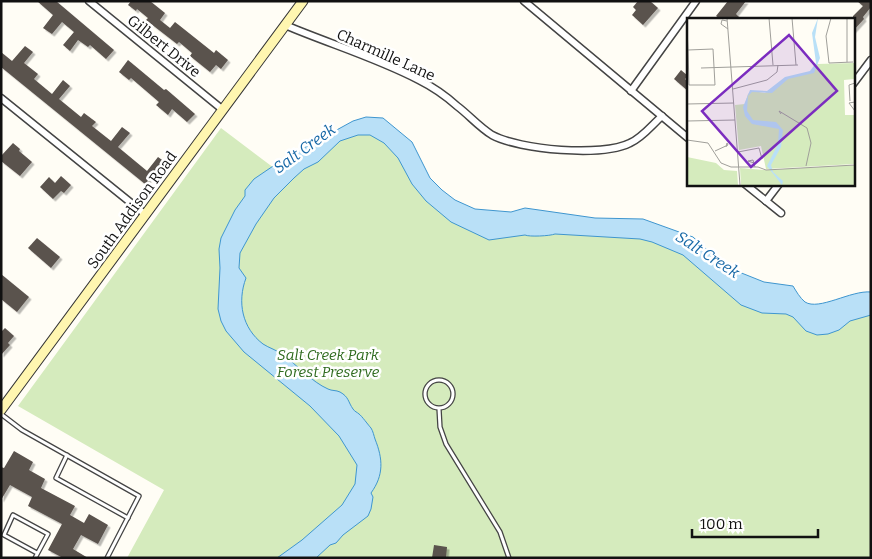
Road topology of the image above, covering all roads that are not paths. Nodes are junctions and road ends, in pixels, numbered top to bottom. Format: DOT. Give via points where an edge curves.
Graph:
graph roads {
  1 [pos="89,1"];
  2 [pos="303,1"];
  3 [pos="524,1"];
  4 [pos="696,1"];
  5 [pos="285,25"];
  6 [pos="871,60"];
  7 [pos="854,83"];
  8 [pos="630,90"];
  9 [pos="1,98"];
  10 [pos="223,110"];
  11 [pos="662,116"];
  12 [pos="687,137"];
  13 [pos="746,185"];
  14 [pos="778,185"];
  15 [pos="766,201"];
  16 [pos="781,213"];
  17 [pos="146,215"];
  18 [pos="439,409"];
  19 [pos="1,412"];
  20 [pos="67,455"];
  21 [pos="128,518"];
  22 [pos="37,553"];
  23 [pos="35,558"];
  24 [pos="107,558"];
  25 [pos="509,558"];
  1 -- 10 [label="street, Gilbert Drive"];
  2 -- 5 [label="street, South Addison Road"];
  3 -- 8 [label="street"];
  4 -- 8 [label="street"];
  5 -- 10 [label="street, South Addison Road"];
  5 -- 11 [label="street, Charmille Lane" via="417,79 449,99 491,134 511,143 573,150 621,147 638,138"];
  6 -- 7 [label="street"];
  8 -- 11 [label="street"];
  9 -- 17 [label="street"];
  10 -- 17 [label="street, South Addison Road"];
  11 -- 12 [label="street"];
  13 -- 15 [label="street"];
  14 -- 15 [label="street"];
  15 -- 16 [label="street"];
  17 -- 19 [label="street, South Addison Road"];
  18 -- 18 [label="lane" via="450,404 454,393 450,384 440,380 434,381 425,393 427,402"];
  18 -- 25 [label="lane" via="440,427 446,444 496,525"];
  19 -- 20 [label="lane" via="22,430"];
  20 -- 21 [label="lane" via="139,496"];
  20 -- 21 [label="lane" via="56,478"];
  21 -- 24 [label="lane"];
  22 -- 22 [label="lane" via="48,534 13,515 4,535"];
  22 -- 23 [label="lane"];
}
